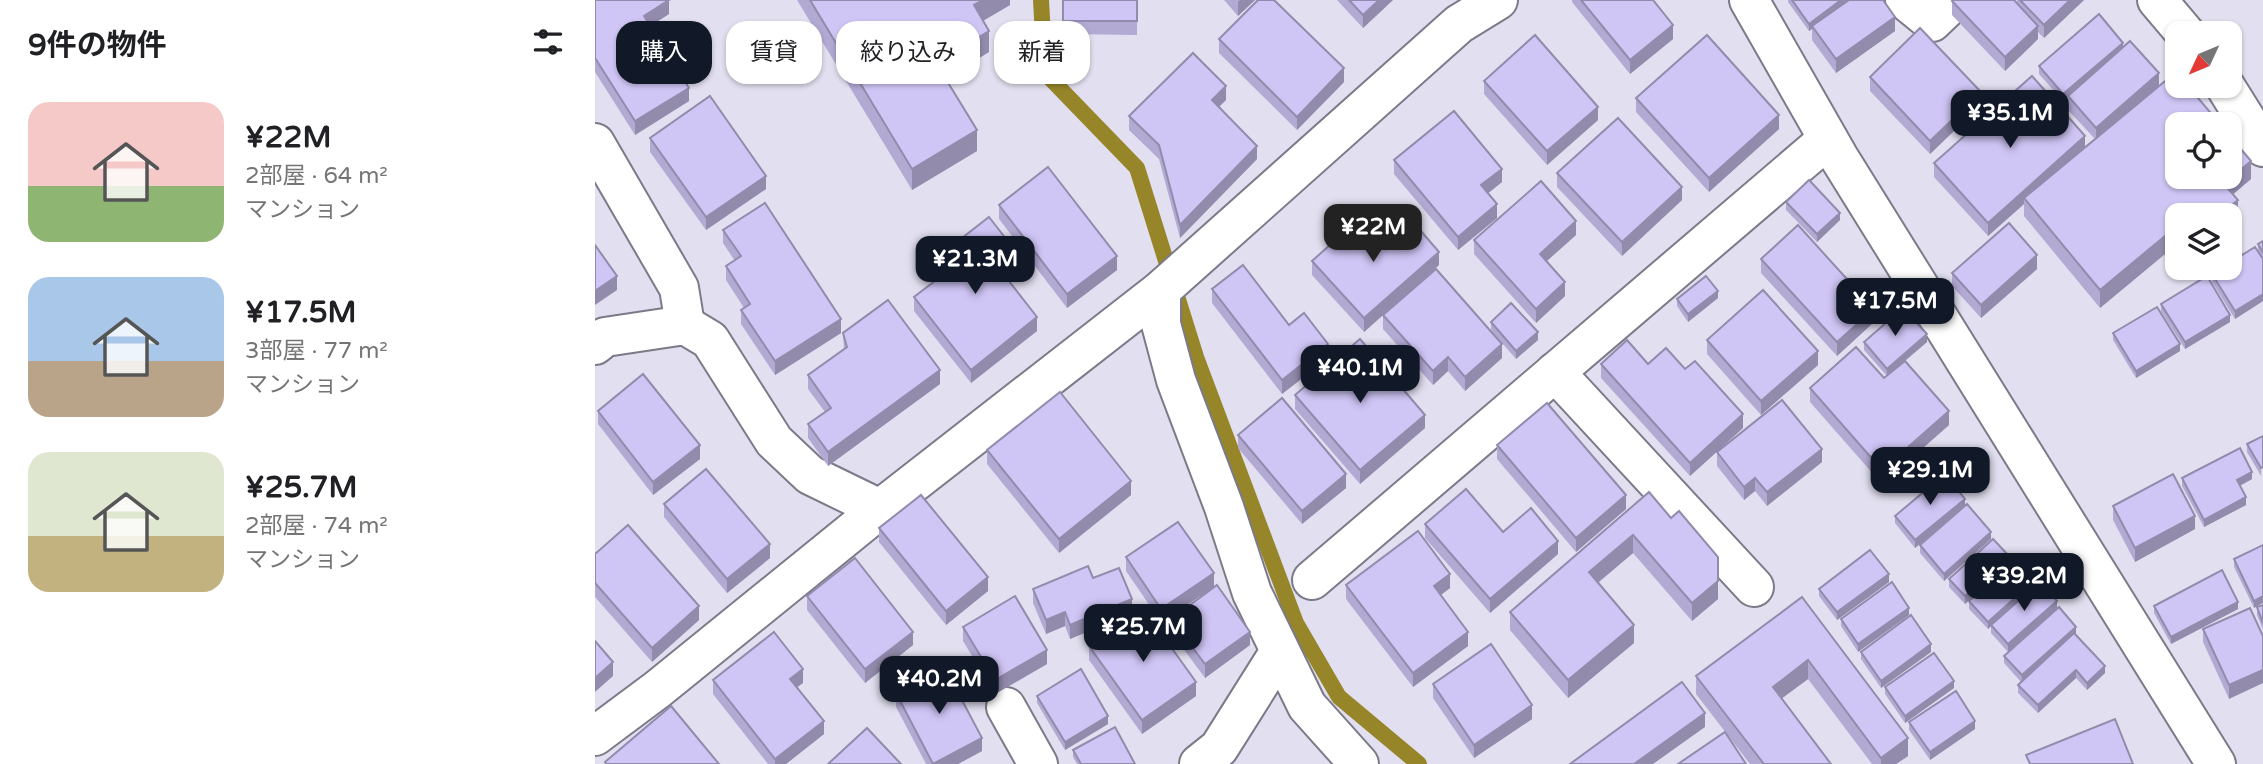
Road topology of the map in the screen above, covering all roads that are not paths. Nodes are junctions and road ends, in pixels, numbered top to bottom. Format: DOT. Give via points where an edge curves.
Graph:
graph roads {
  1 [pos="1498,0"];
  2 [pos="1749,0"];
  3 [pos="1905,0"];
  4 [pos="1955,0"];
  5 [pos="2157,0"];
  6 [pos="2175,21"];
  7 [pos="2232,98"];
  8 [pos="1828,139"];
  9 [pos="595,144"];
  10 [pos="2263,147"];
  11 [pos="1161,290"];
  12 [pos="685,325"];
  13 [pos="595,345"];
  14 [pos="1555,372"];
  15 [pos="880,509"];
  16 [pos="1312,580"];
  17 [pos="1754,587"];
  18 [pos="1280,651"];
  19 [pos="1006,707"];
  20 [pos="595,736"];
  21 [pos="1038,764"];
  22 [pos="1199,764"];
  23 [pos="1359,764"];
  24 [pos="2216,764"];
  1 -- 11 [label="street" via="1459,24"];
  2 -- 8 [label="street"];
  3 -- 4 [label="street" via="1932,22"];
  5 -- 6 [label="street"];
  7 -- 10 [label="street"];
  8 -- 14 [label="street"];
  8 -- 24 [label="street"];
  9 -- 12 [label="street" via="679,288"];
  11 -- 15 [label="street"];
  11 -- 18 [label="street" via="1161,324 1176,380 1251,593"];
  12 -- 13 [label="street" via="605,337"];
  12 -- 15 [label="street" via="710,340 773,441 810,475"];
  14 -- 16 [label="street"];
  14 -- 17 [label="street"];
  15 -- 20 [label="street"];
  18 -- 22 [label="street" via="1219,748"];
  18 -- 23 [label="street" via="1307,706"];
  19 -- 21 [label="street"];
}
